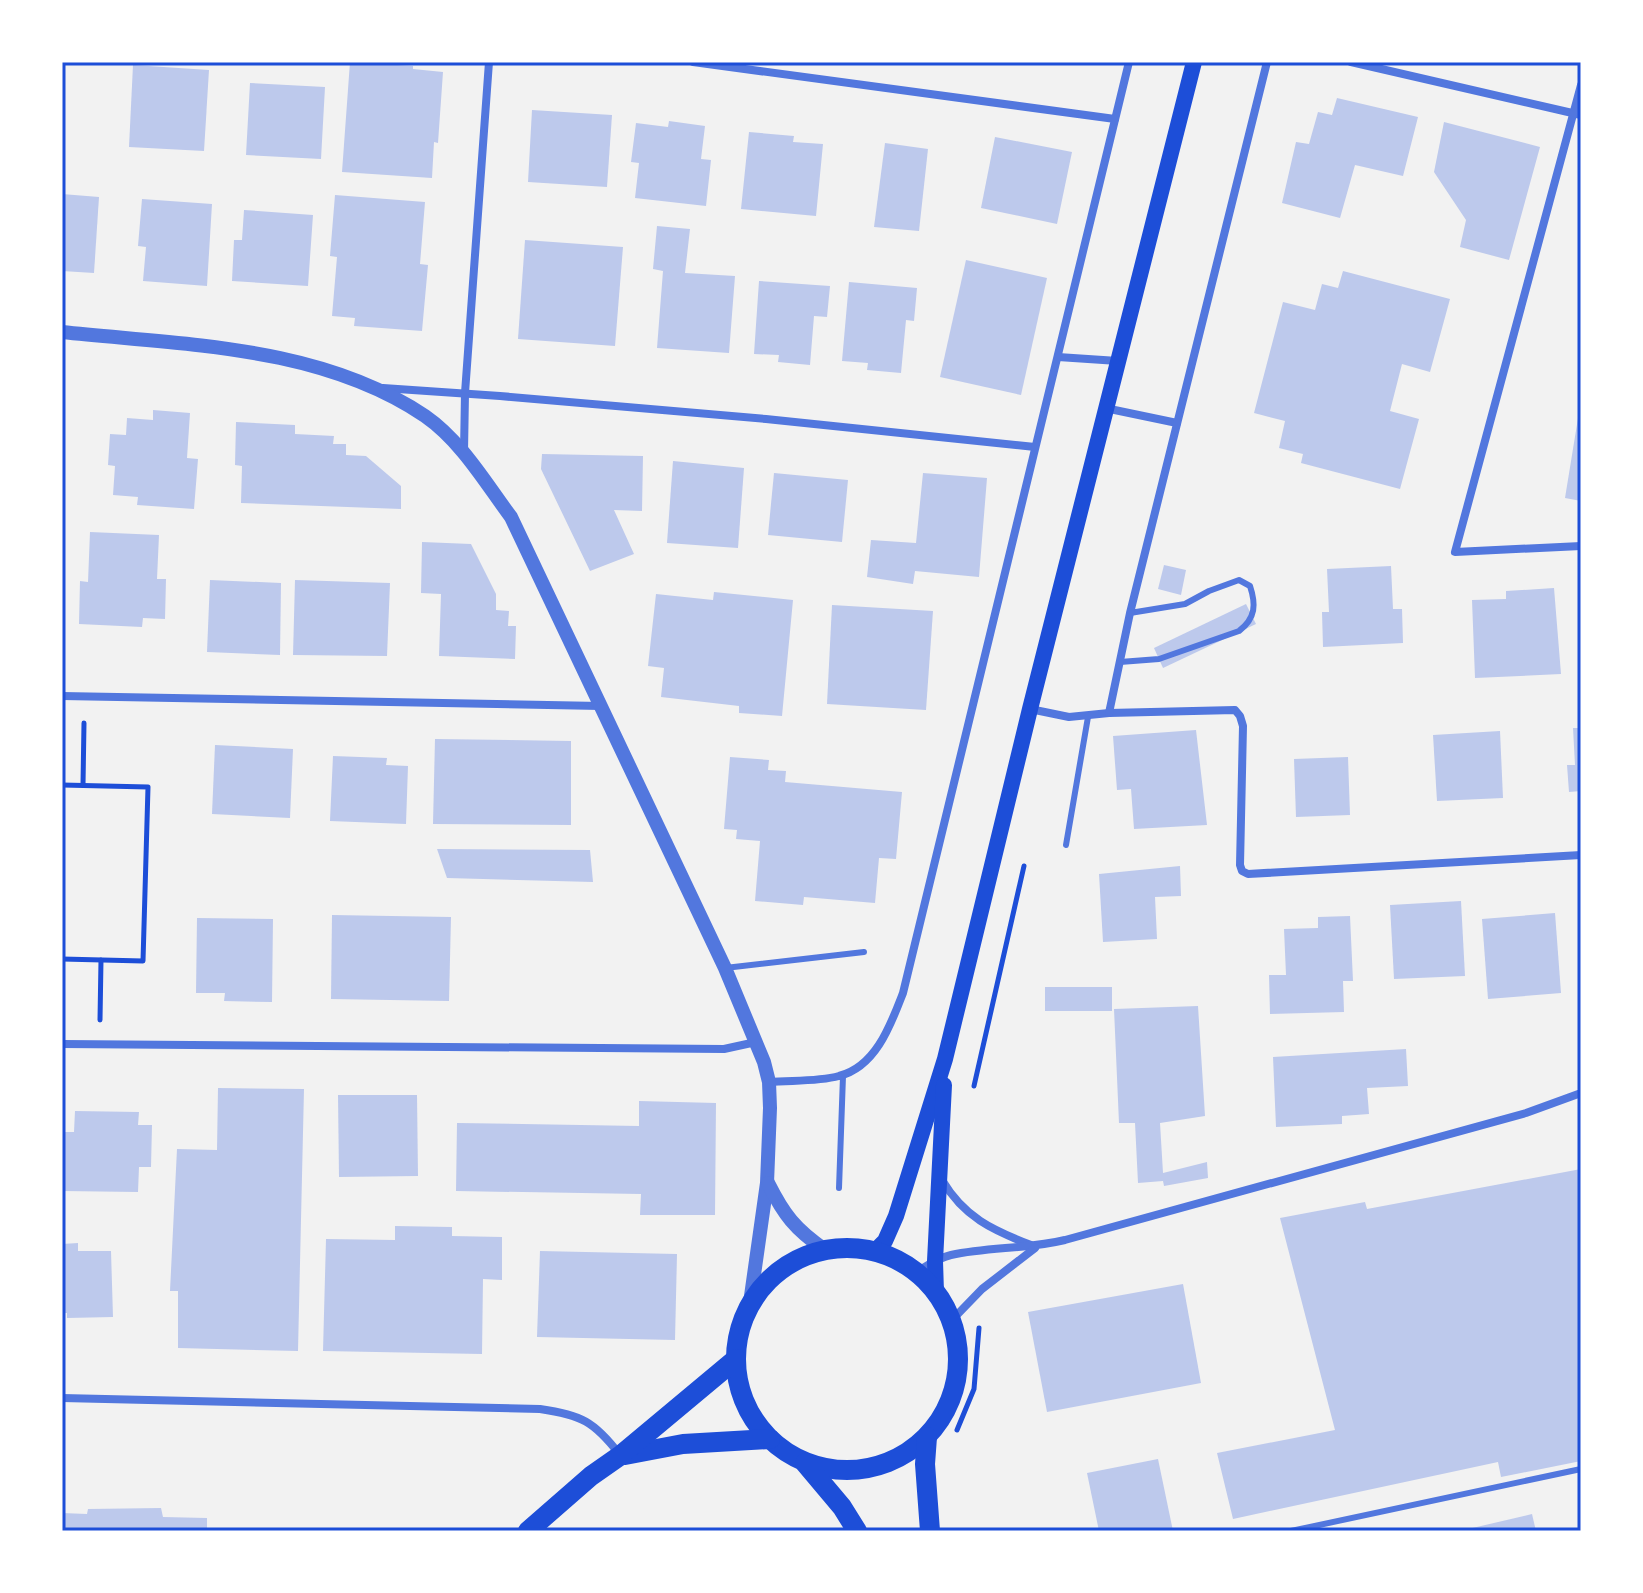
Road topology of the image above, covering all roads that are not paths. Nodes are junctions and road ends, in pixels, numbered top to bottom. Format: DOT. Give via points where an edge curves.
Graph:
graph roads {
  1 [pos="489,62"];
  2 [pos="693,62"];
  3 [pos="1129,62"];
  4 [pos="1194,62"];
  5 [pos="1267,62"];
  6 [pos="1351,62"];
  7 [pos="1581,85"];
  8 [pos="1577,114"];
  9 [pos="1115,119"];
  10 [pos="62,332"];
  11 [pos="1058,357"];
  12 [pos="1118,361"];
  13 [pos="375,388"];
  14 [pos="465,393"];
  15 [pos="1105,408"];
  16 [pos="1177,423"];
  17 [pos="1035,447"];
  18 [pos="464,453"];
  19 [pos="1581,546"];
  20 [pos="1130,613"];
  21 [pos="1120,662"];
  22 [pos="62,696"];
  23 [pos="603,706"];
  24 [pos="1030,709"];
  25 [pos="1109,713"];
  26 [pos="1088,717"];
  27 [pos="1066,845"];
  28 [pos="1581,855"];
  29 [pos="864,952"];
  30 [pos="725,968"];
  31 [pos="757,1042"];
  32 [pos="62,1044"];
  33 [pos="945,1059"];
  34 [pos="843,1076"];
  35 [pos="769,1082"];
  36 [pos="1581,1093"];
  37 [pos="938,1174"];
  38 [pos="767,1183"];
  39 [pos="839,1188"];
  40 [pos="1036,1247"];
  41 [pos="825,1250"];
  42 [pos="875,1251"];
  43 [pos="935,1261"];
  44 [pos="917,1272"];
  45 [pos="936,1292"];
  46 [pos="750,1303"];
  47 [pos="951,1321"];
  48 [pos="736,1359"];
  49 [pos="62,1398"];
  50 [pos="927,1437"];
  51 [pos="770,1439"];
  52 [pos="621,1455"];
  53 [pos="805,1463"];
  54 [pos="1581,1469"];
  55 [pos="528,1531"];
  56 [pos="857,1531"];
  57 [pos="930,1531"];
  58 [pos="1291,1531"];
  1 -- 14 [label="street"];
  2 -- 9 [label="street"];
  3 -- 9 [label="street"];
  4 -- 12 [label="main road"];
  5 -- 16 [label="street"];
  6 -- 8 [label="street"];
  7 -- 8 [label="street"];
  8 -- 19 [label="street" via="1455,552"];
  9 -- 11 [label="street"];
  10 -- 13 [label="street" via="238,351 314,366"];
  11 -- 12 [label="street"];
  11 -- 17 [label="street"];
  12 -- 15 [label="main road"];
  13 -- 14 [label="street"];
  13 -- 18 [label="street" via="426,417"];
  14 -- 17 [label="street"];
  14 -- 18 [label="street"];
  15 -- 16 [label="street"];
  15 -- 24 [label="main road"];
  16 -- 20 [label="street"];
  17 -- 34 [label="street" via="903,993 880,1045"];
  18 -- 23 [label="street" via="511,517"];
  20 -- 21 [label="street"];
  20 -- 21 [label="lane" via="1185,604 1239,580 1250,586 1255,602 1250,623 1239,631 1159,659"];
  21 -- 25 [label="street"];
  22 -- 23 [label="street"];
  23 -- 30 [label="street"];
  24 -- 26 [label="street"];
  24 -- 33 [label="main road"];
  25 -- 26 [label="street"];
  25 -- 28 [label="street" via="1235,710 1243,726 1240,865 1248,874"];
  26 -- 27 [label="lane"];
  29 -- 30 [label="lane"];
  30 -- 31 [label="street"];
  31 -- 32 [label="street" via="724,1049"];
  31 -- 35 [label="street"];
  33 -- 37 [label="main road"];
  33 -- 42 [label="main road" via="896,1216"];
  34 -- 35 [label="street"];
  34 -- 39 [label="lane"];
  35 -- 38 [label="street"];
  36 -- 40 [label="street" via="1526,1113"];
  37 -- 40 [label="street" via="955,1201 977,1220"];
  37 -- 43 [label="main road"];
  38 -- 41 [label="street" via="798,1231"];
  38 -- 46 [label="street"];
  40 -- 43 [label="street"];
  40 -- 47 [label="street"];
  41 -- 42 [label="main road"];
  41 -- 46 [label="main road" via="798,1259 773,1276"];
  42 -- 44 [label="main road"];
  43 -- 44 [label="street"];
  43 -- 45 [label="main road"];
  44 -- 45 [label="main road"];
  45 -- 47 [label="main road"];
  46 -- 48 [label="main road"];
  47 -- 50 [label="main road" via="957,1341 956,1383"];
  48 -- 51 [label="main road" via="740,1389"];
  48 -- 52 [label="main road"];
  49 -- 52 [label="street" via="540,1409 587,1420"];
  50 -- 53 [label="main road" via="901,1457 870,1468 838,1470"];
  50 -- 57 [label="main road"];
  51 -- 52 [label="main road" via="683,1444"];
  51 -- 53 [label="main road"];
  52 -- 55 [label="main road"];
  53 -- 56 [label="main road"];
  54 -- 58 [label="lane"];
}
